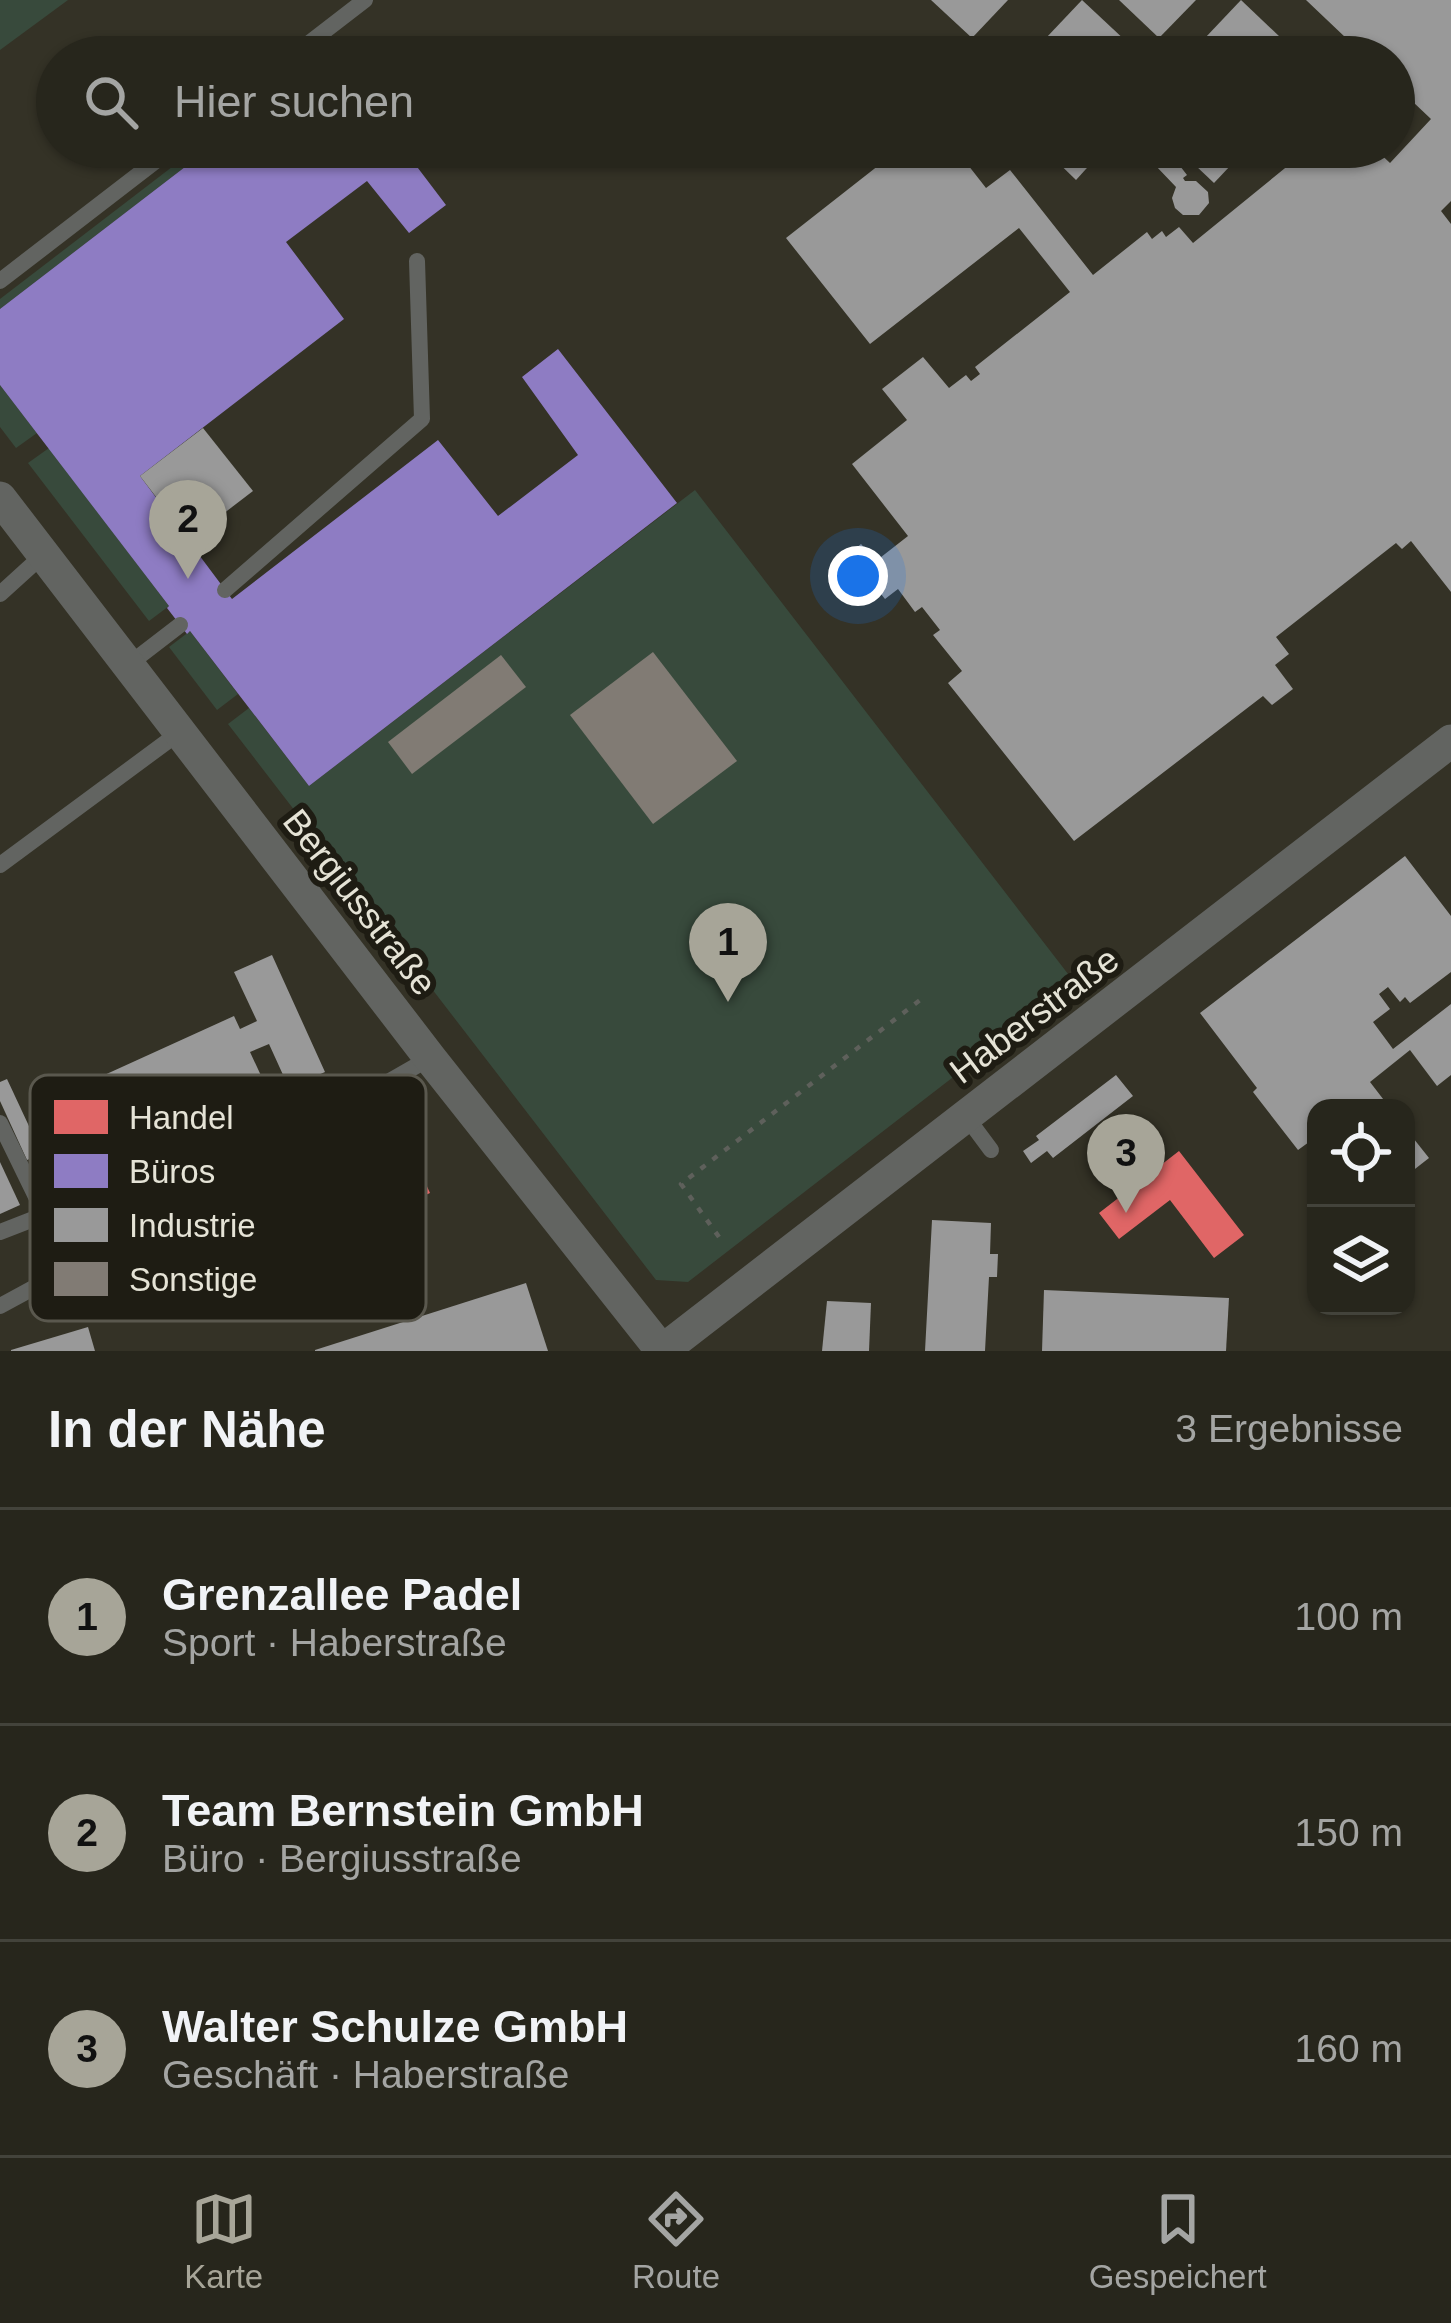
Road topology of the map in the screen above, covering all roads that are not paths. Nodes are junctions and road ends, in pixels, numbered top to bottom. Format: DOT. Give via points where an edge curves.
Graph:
graph roads {
  1 [pos="365,0"];
  2 [pos="318,36"];
  3 [pos="147,168"];
  4 [pos="417,261"];
  5 [pos="0,281"];
  6 [pos="0,497"];
  7 [pos="44,554"];
  8 [pos="225,590"];
  9 [pos="0,593"];
  10 [pos="180,626"];
  11 [pos="128,664"];
  12 [pos="180,732"];
  13 [pos="1451,741"];
  14 [pos="0,865"];
  15 [pos="430,1058"];
  16 [pos="400,1075"];
  17 [pos="965,1115"];
  18 [pos="0,1123"];
  19 [pos="991,1150"];
  20 [pos="30,1184"];
  21 [pos="30,1220"];
  22 [pos="0,1232"];
  23 [pos="30,1289"];
  24 [pos="0,1306"];
  25 [pos="662,1351"];
  1 -- 2 [label="lane"];
  3 -- 5 [label="lane"];
  4 -- 8 [label="lane" via="422,419"];
  6 -- 7 [label="street, Bergiusstraße"];
  7 -- 9 [label="lane"];
  7 -- 11 [label="street, Bergiusstraße"];
  10 -- 11 [label="lane"];
  11 -- 12 [label="street, Bergiusstraße"];
  12 -- 14 [label="lane"];
  12 -- 15 [label="street, Bergiusstraße"];
  13 -- 17 [label="street, Haberstraße"];
  15 -- 16 [label="lane"];
  15 -- 25 [label="street, Bergiusstraße"];
  17 -- 19 [label="lane"];
  17 -- 25 [label="street, Haberstraße"];
  18 -- 20 [label="lane"];
  21 -- 22 [label="lane"];
  23 -- 24 [label="lane"];
}
